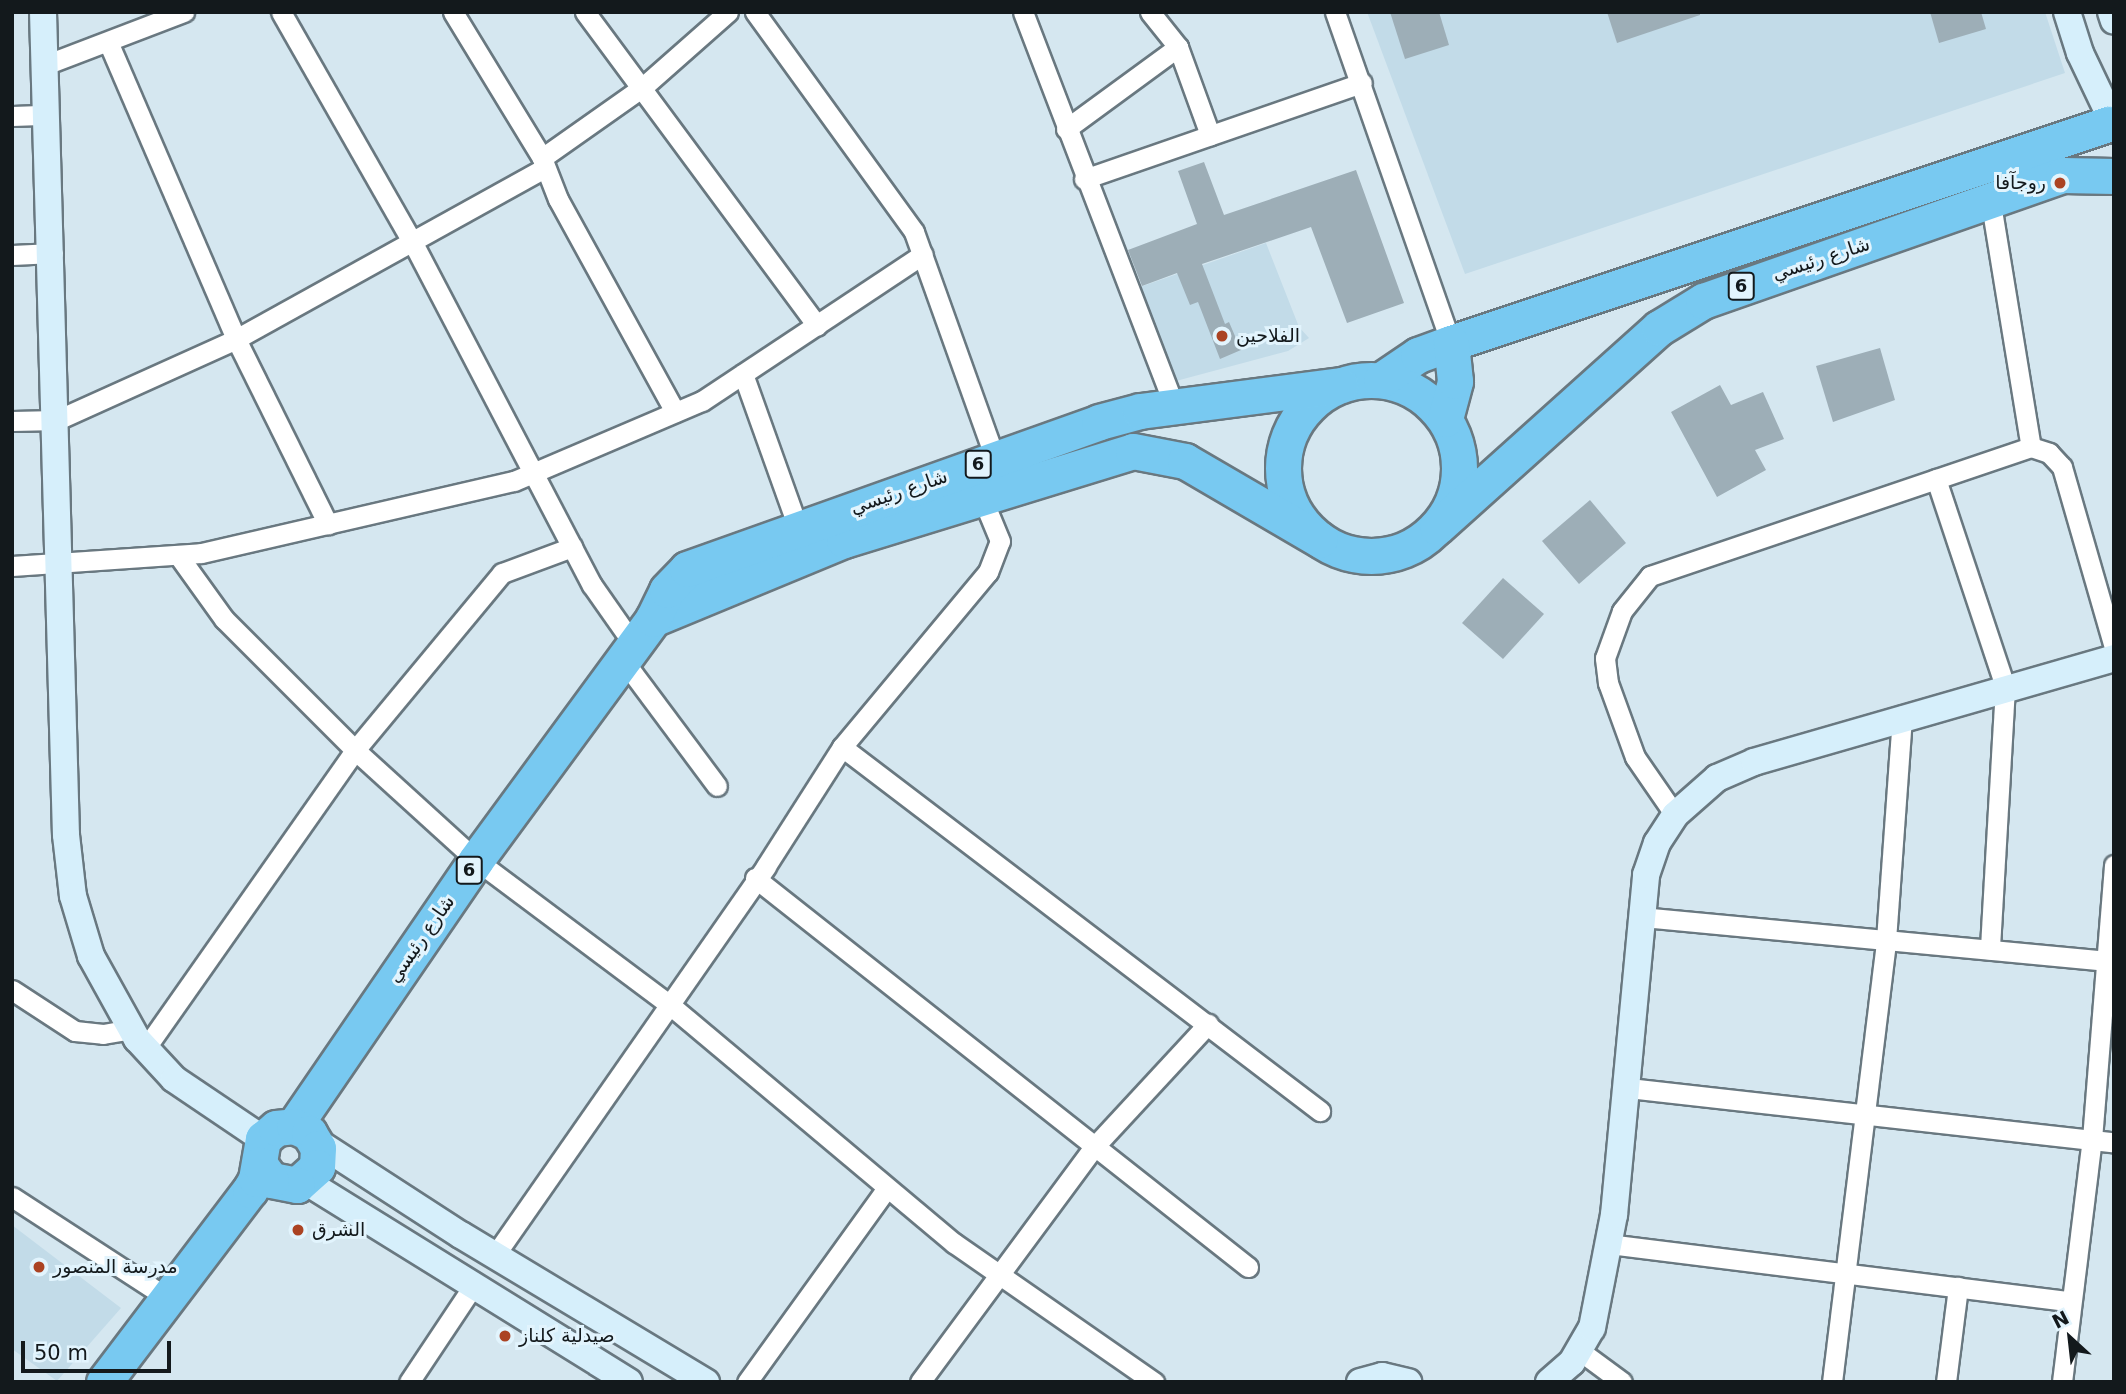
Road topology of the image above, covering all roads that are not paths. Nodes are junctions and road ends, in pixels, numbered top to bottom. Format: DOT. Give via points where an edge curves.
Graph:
graph roads {
  1 [pos="43,12"];
  2 [pos="184,12"];
  3 [pos="281,12"];
  4 [pos="453,12"];
  5 [pos="585,12"];
  6 [pos="728,12"];
  7 [pos="755,12"];
  8 [pos="1023,12"];
  9 [pos="1150,12"];
  10 [pos="1335,12"];
  11 [pos="2067,12"];
  12 [pos="2111,12"];
  13 [pos="2114,21"];
  14 [pos="109,44"];
  15 [pos="1178,47"];
  16 [pos="45,65"];
  17 [pos="1362,83"];
  18 [pos="644,86"];
  19 [pos="47,115"];
  20 [pos="12,116"];
  21 [pos="2111,118"];
  22 [pos="1066,129"];
  23 [pos="1210,135"];
  24 [pos="543,162"];
  25 [pos="2114,167"];
  26 [pos="2114,176"];
  27 [pos="1084,179"];
  28 [pos="1991,204"];
  29 [pos="413,243"];
  30 [pos="53,253"];
  31 [pos="923,254"];
  32 [pos="12,255"];
  33 [pos="817,326"];
  34 [pos="236,339"];
  35 [pos="1451,343"];
  36 [pos="743,374"];
  37 [pos="1381,380"];
  38 [pos="1340,385"];
  39 [pos="1175,407"];
  40 [pos="675,412"];
  41 [pos="57,419"];
  42 [pos="1445,419"];
  43 [pos="12,421"];
  44 [pos="2031,447"];
  45 [pos="995,458"];
  46 [pos="533,473"];
  47 [pos="1936,479"];
  48 [pos="981,495"];
  49 [pos="328,524"];
  50 [pos="1437,527"];
  51 [pos="798,528"];
  52 [pos="1320,540"];
  53 [pos="572,547"];
  54 [pos="178,555"];
  55 [pos="61,562"];
  56 [pos="12,566"];
  57 [pos="637,642"];
  58 [pos="2114,647"];
  59 [pos="2114,658"];
  60 [pos="2005,687"];
  61 [pos="1902,716"];
  62 [pos="842,747"];
  63 [pos="355,750"];
  64 [pos="717,786"];
  65 [pos="1675,815"];
  66 [pos="476,860"];
  67 [pos="2114,865"];
  68 [pos="755,877"];
  69 [pos="1642,917"];
  70 [pos="1886,940"];
  71 [pos="1990,950"];
  72 [pos="2105,961"];
  73 [pos="12,990"];
  74 [pos="670,1004"];
  75 [pos="1208,1024"];
  76 [pos="137,1039"];
  77 [pos="1629,1088"];
  78 [pos="1321,1111"];
  79 [pos="1865,1114"];
  80 [pos="2092,1139"];
  81 [pos="2114,1142"];
  82 [pos="1094,1147"];
  83 [pos="286,1156"];
  84 [pos="886,1189"];
  85 [pos="12,1197"];
  86 [pos="1608,1244"];
  87 [pos="495,1255"];
  88 [pos="1248,1267"];
  89 [pos="1848,1273"];
  90 [pos="998,1274"];
  91 [pos="473,1286"];
  92 [pos="1958,1287"];
  93 [pos="169,1299"];
  94 [pos="2069,1301"];
  95 [pos="1580,1351"];
  96 [pos="104,1382"];
  97 [pos="133,1382"];
  98 [pos="409,1382"];
  99 [pos="629,1382"];
  100 [pos="706,1382"];
  101 [pos="747,1382"];
  102 [pos="920,1382"];
  103 [pos="1154,1382"];
  104 [pos="1360,1382"];
  105 [pos="1408,1382"];
  106 [pos="1549,1382"];
  107 [pos="1622,1382"];
  108 [pos="1832,1382"];
  109 [pos="1946,1382"];
  110 [pos="2062,1382"];
  1 -- 16 [label="street"];
  2 -- 14 [label="street"];
  3 -- 29 [label="street"];
  4 -- 24 [label="street"];
  5 -- 18 [label="street"];
  6 -- 18 [label="street"];
  7 -- 31 [label="street" via="904,216"];
  8 -- 22 [label="street"];
  9 -- 15 [label="street"];
  10 -- 17 [label="street"];
  11 -- 21 [label="street" via="2080,53"];
  12 -- 13 [label="street"];
  14 -- 16 [label="street"];
  14 -- 34 [label="street"];
  15 -- 22 [label="street"];
  15 -- 23 [label="street"];
  16 -- 19 [label="street"];
  17 -- 23 [label="street"];
  17 -- 35 [label="street"];
  18 -- 24 [label="street"];
  18 -- 33 [label="street" via="738,224"];
  19 -- 20 [label="street"];
  19 -- 30 [label="street"];
  21 -- 25 [label="highway" via="2106,152"];
  21 -- 35 [label="highway, شارع رئيسي / 6"];
  22 -- 27 [label="street"];
  23 -- 27 [label="street"];
  24 -- 29 [label="street"];
  24 -- 40 [label="street"];
  26 -- 28 [label="highway, شارع رئيسي / 6" via="2063,176"];
  27 -- 39 [label="street"];
  28 -- 44 [label="street"];
  28 -- 50 [label="highway, شارع رئيسي / 6" via="1754,281 1679,314"];
  29 -- 34 [label="street"];
  29 -- 46 [label="street"];
  30 -- 32 [label="street"];
  30 -- 41 [label="street"];
  31 -- 33 [label="street"];
  31 -- 45 [label="street"];
  33 -- 36 [label="street"];
  34 -- 41 [label="street"];
  34 -- 49 [label="street"];
  35 -- 37 [label="highway, شارع رئيسي / 6" via="1418,355"];
  35 -- 42 [label="highway" via="1455,381"];
  36 -- 40 [label="street"];
  36 -- 51 [label="street"];
  37 -- 38 [label="highway, شارع رئيسي"];
  37 -- 42 [label="highway, شارع رئيسي" via="1417,392"];
  38 -- 39 [label="highway, شارع رئيسي / 6"];
  38 -- 52 [label="highway, شارع رئيسي" via="1317,398 1300,416 1283,463 1285,489 1294,512"];
  39 -- 45 [label="highway, شارع رئيسي / 6" via="1100,422"];
  40 -- 46 [label="street"];
  41 -- 43 [label="street"];
  41 -- 55 [label="street"];
  42 -- 50 [label="highway, شارع رئيسي" via="1456,442 1459,480 1452,505"];
  44 -- 47 [label="street"];
  44 -- 58 [label="street" via="2049,453 2062,467"];
  45 -- 51 [label="highway, شارع رئيسي / 6"];
  46 -- 49 [label="street"];
  46 -- 53 [label="street"];
  47 -- 60 [label="street"];
  47 -- 65 [label="street" via="1650,576 1630,598 1608,642 1608,683 1635,757"];
  48 -- 52 [label="highway, شارع رئيسي / 6" via="1116,454 1146,451 1209,473"];
  48 -- 57 [label="highway, شارع رئيسي / 6" via="845,540"];
  48 -- 62 [label="street" via="1000,541 988,572"];
  49 -- 54 [label="street"];
  50 -- 52 [label="highway, شارع رئيسي" via="1418,543 1381,556 1343,552"];
  51 -- 57 [label="highway, شارع رئيسي / 6" via="687,569 667,590"];
  53 -- 57 [label="street"];
  53 -- 63 [label="street" via="502,573"];
  54 -- 55 [label="street"];
  54 -- 63 [label="street" via="224,619"];
  55 -- 56 [label="street"];
  55 -- 76 [label="street" via="69,866 91,956"];
  57 -- 64 [label="street"];
  57 -- 66 [label="highway, شارع رئيسي / 6"];
  59 -- 60 [label="street"];
  60 -- 61 [label="street"];
  60 -- 71 [label="street"];
  61 -- 65 [label="street" via="1734,770 1702,789"];
  61 -- 70 [label="street"];
  62 -- 68 [label="street"];
  62 -- 75 [label="street"];
  63 -- 66 [label="street"];
  63 -- 76 [label="street"];
  65 -- 69 [label="street" via="1651,859"];
  66 -- 74 [label="street"];
  66 -- 83 [label="highway, شارع رئيسي / 6"];
  67 -- 72 [label="street"];
  68 -- 74 [label="street"];
  68 -- 82 [label="street"];
  69 -- 70 [label="street"];
  69 -- 77 [label="street"];
  70 -- 71 [label="street"];
  70 -- 79 [label="street"];
  71 -- 72 [label="street"];
  72 -- 80 [label="street"];
  73 -- 76 [label="street" via="75,1031"];
  74 -- 84 [label="street"];
  74 -- 87 [label="street"];
  75 -- 78 [label="street"];
  75 -- 82 [label="street"];
  76 -- 83 [label="street" via="174,1079"];
  77 -- 79 [label="street"];
  77 -- 86 [label="street"];
  79 -- 80 [label="street"];
  79 -- 89 [label="street"];
  80 -- 81 [label="street"];
  80 -- 94 [label="street"];
  82 -- 88 [label="street"];
  82 -- 90 [label="street"];
  83 -- 87 [label="street"];
  83 -- 91 [label="street"];
  83 -- 93 [label="highway, شارع رئيسي / 6" via="250,1190"];
  83 -- 97 [label="highway, شارع رئيسي / 6"];
  84 -- 90 [label="street"];
  84 -- 101 [label="street"];
  85 -- 93 [label="street"];
  86 -- 89 [label="street"];
  86 -- 95 [label="street" via="1591,1328"];
  87 -- 100 [label="street"];
  89 -- 92 [label="street"];
  89 -- 108 [label="street"];
  90 -- 102 [label="street"];
  90 -- 103 [label="street"];
  91 -- 98 [label="street"];
  91 -- 99 [label="street"];
  92 -- 94 [label="street"];
  92 -- 109 [label="street"];
  93 -- 96 [label="highway, شارع رئيسي / 6"];
  94 -- 110 [label="street"];
  95 -- 106 [label="street"];
  95 -- 107 [label="street"];
  104 -- 105 [label="street" via="1382,1376"];
}
